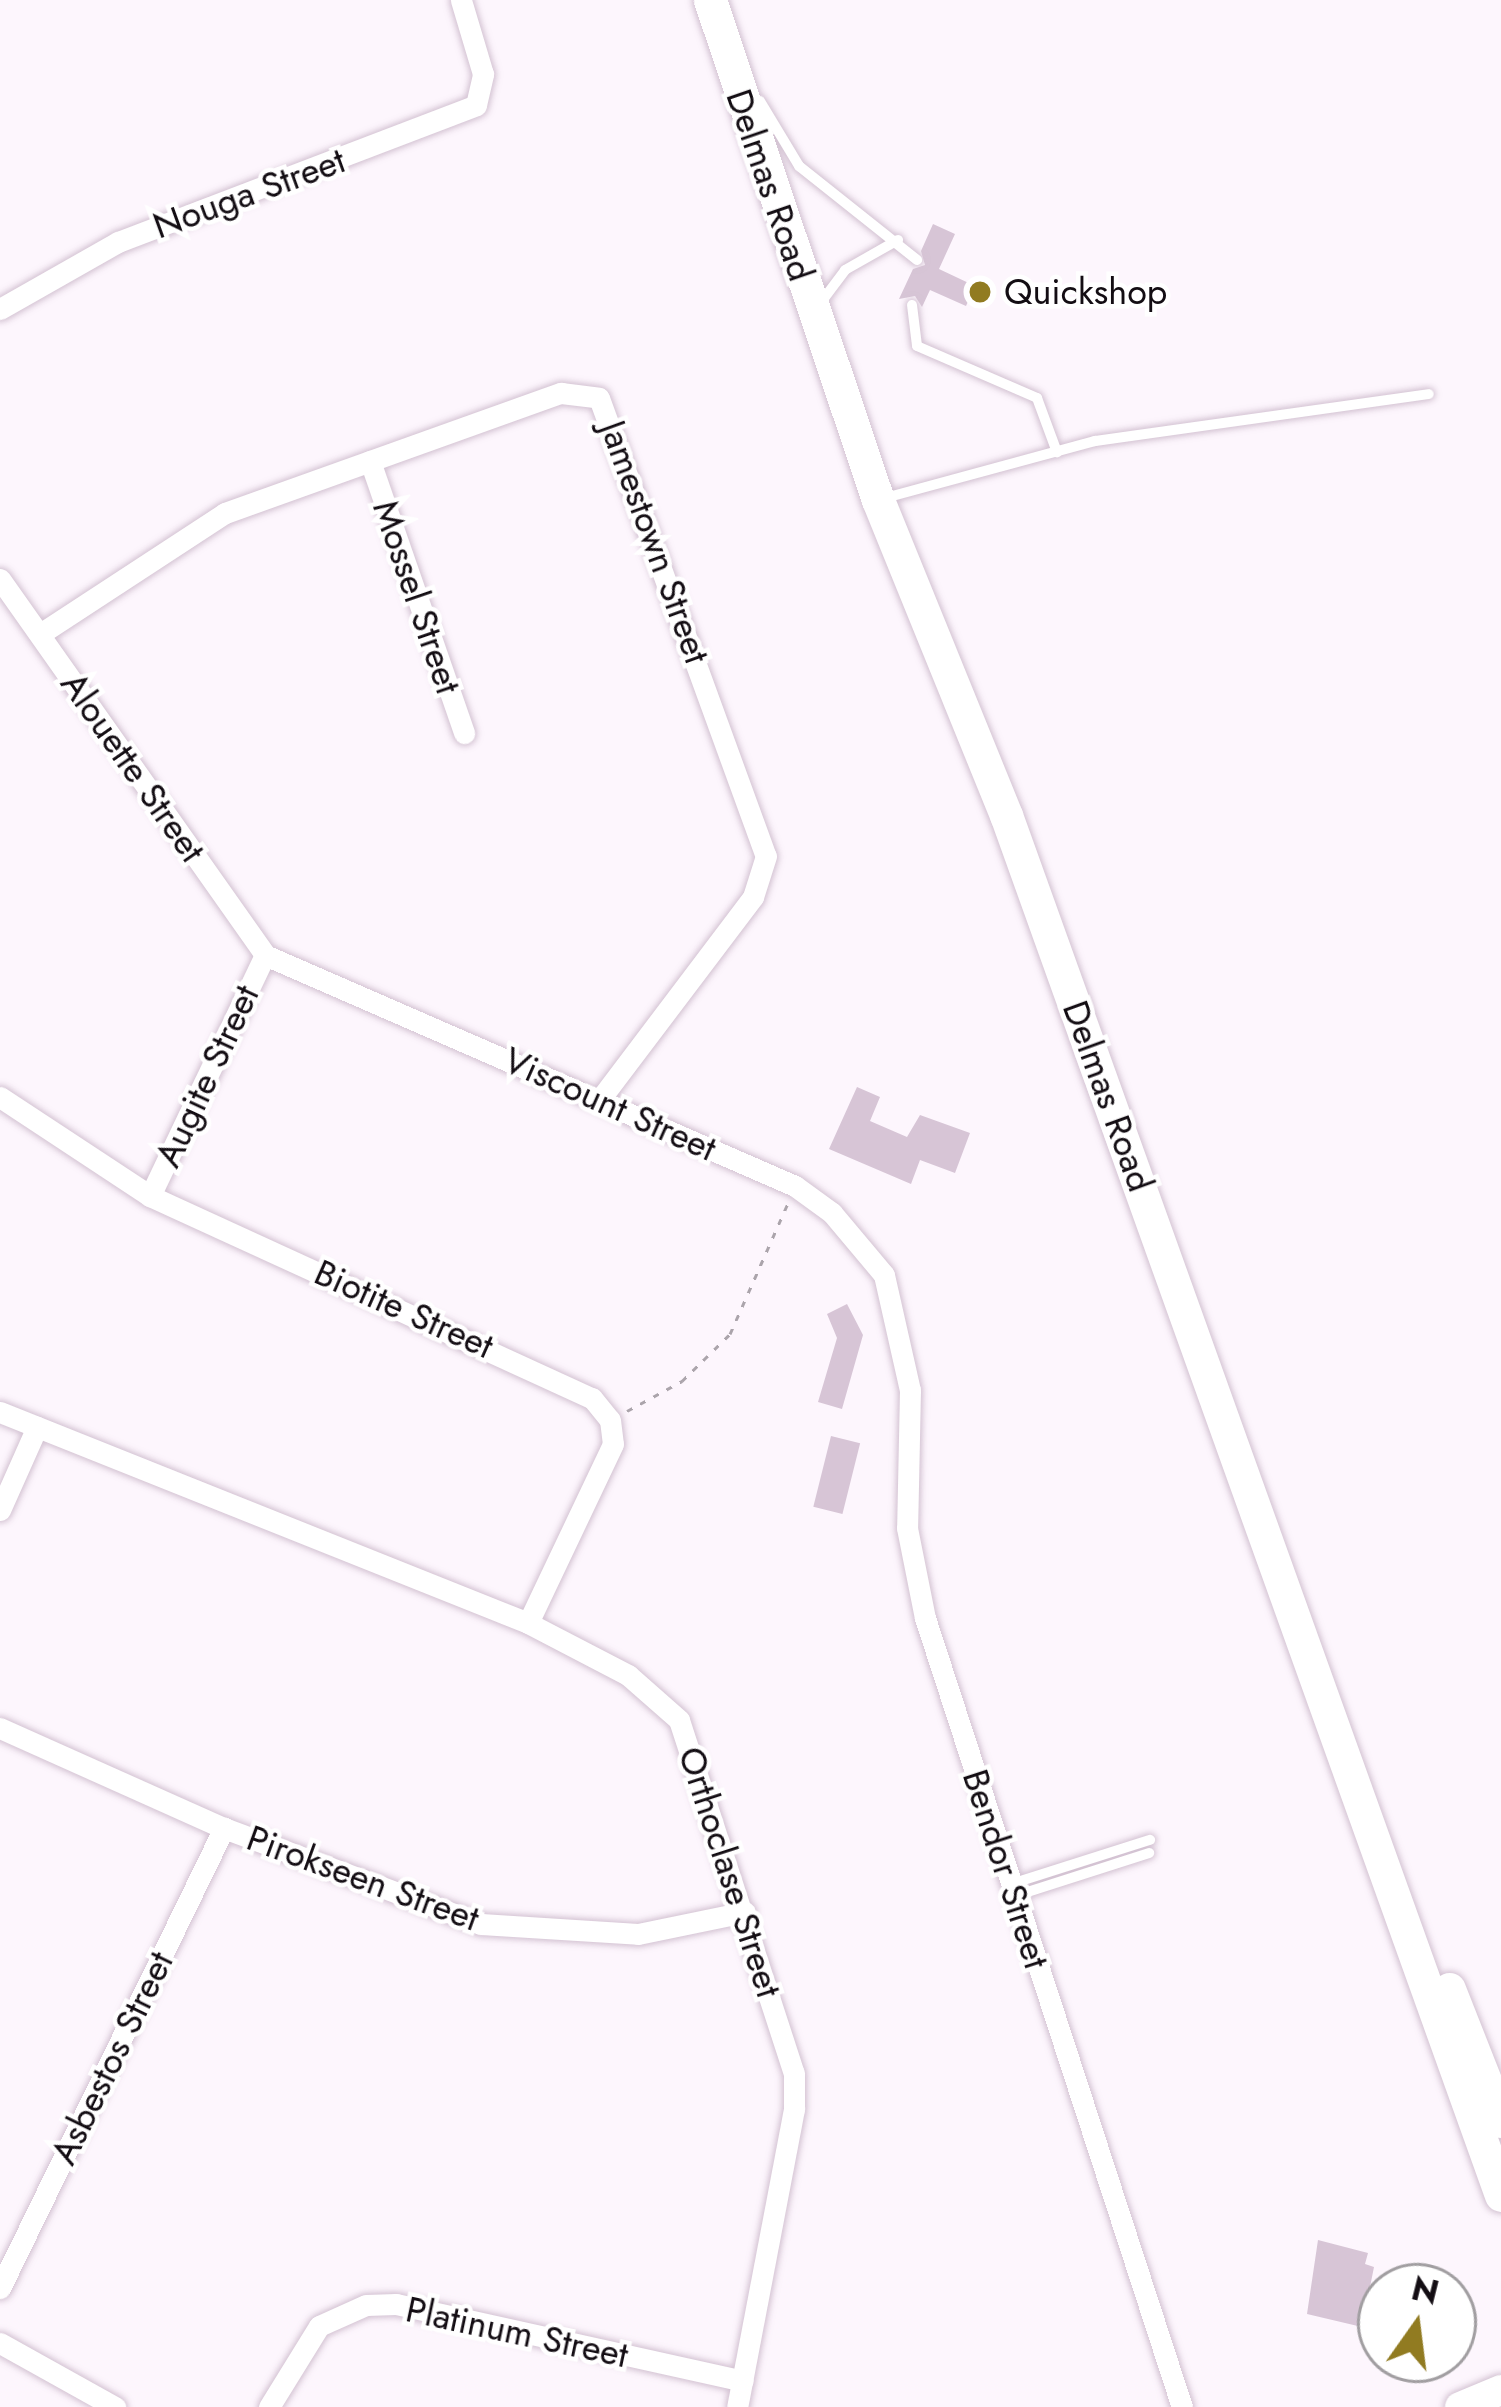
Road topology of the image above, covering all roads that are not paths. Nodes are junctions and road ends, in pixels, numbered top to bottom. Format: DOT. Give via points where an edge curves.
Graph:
graph roads {
  1 [pos="461,0"];
  2 [pos="713,0"];
  3 [pos="755,93"];
  4 [pos="898,241"];
  5 [pos="917,260"];
  6 [pos="825,297"];
  7 [pos="912,305"];
  8 [pos="0,309"];
  9 [pos="1429,394"];
  10 [pos="1057,452"];
  11 [pos="370,461"];
  12 [pos="888,498"];
  13 [pos="0,579"];
  14 [pos="40,634"];
  15 [pos="464,734"];
  16 [pos="265,955"];
  17 [pos="0,1096"];
  18 [pos="601,1098"];
  19 [pos="150,1196"];
  20 [pos="900,1319"];
  21 [pos="0,1412"];
  22 [pos="37,1427"];
  23 [pos="0,1510"];
  24 [pos="527,1623"];
  25 [pos="0,1728"];
  26 [pos="224,1828"];
  27 [pos="1150,1846"];
  28 [pos="1013,1890"];
  29 [pos="745,1912"];
  30 [pos="1501,2118"];
  31 [pos="1501,2194"];
  32 [pos="0,2288"];
  33 [pos="0,2343"];
  34 [pos="743,2381"];
  35 [pos="1501,2390"];
  36 [pos="115,2407"];
  37 [pos="268,2407"];
  38 [pos="737,2407"];
  39 [pos="1182,2407"];
  40 [pos="1460,2407"];
  1 -- 8 [label="street, Nouga Street" via="483,74 481,98 458,115 118,242"];
  2 -- 3 [label="main road, Delmas Road"];
  2 -- 12 [label="main road, Delmas Road"];
  3 -- 4 [label="lane" via="799,166"];
  3 -- 6 [label="main road, Delmas Road"];
  4 -- 5 [label="lane"];
  4 -- 6 [label="lane" via="844,270"];
  6 -- 12 [label="main road, Delmas Road"];
  7 -- 10 [label="lane" via="917,346 1037,398"];
  9 -- 10 [label="lane"];
  10 -- 12 [label="lane"];
  11 -- 14 [label="street, Jamestown Street" via="225,513"];
  11 -- 15 [label="street, Mossel Street"];
  11 -- 18 [label="street, Jamestown Street" via="575,390 607,408 766,856 734,924"];
  12 -- 30 [label="main road, Delmas Road" via="1365,1780"];
  12 -- 31 [label="main road, Delmas Road"];
  13 -- 14 [label="street, Alouette Street"];
  14 -- 16 [label="street, Alouette Street"];
  16 -- 18 [label="street, Viscount Street"];
  16 -- 19 [label="street, Augite Street"];
  17 -- 19 [label="street, Biotite Street"];
  18 -- 20 [label="street, Viscount Street" via="794,1186 859,1240"];
  19 -- 24 [label="street, Biotite Street" via="565,1381 610,1420 605,1468"];
  20 -- 28 [label="street, Bendor Street" via="910,1390 907,1528 925,1618"];
  21 -- 22 [label="street, Orthoclase Street"];
  22 -- 23 [label="street"];
  22 -- 24 [label="street, Orthoclase Street"];
  24 -- 29 [label="street, Orthoclase Street" via="628,1675 679,1720"];
  25 -- 26 [label="street, Pirokseen Street"];
  26 -- 29 [label="street, Pirokseen Street" via="497,1926 638,1934"];
  26 -- 32 [label="street, Asbestos Street"];
  27 -- 28 [label="lane"];
  28 -- 39 [label="street, Bendor Street"];
  29 -- 34 [label="street, Orthoclase Street" via="796,2093"];
  33 -- 36 [label="street"];
  34 -- 37 [label="street, Platinum Street" via="396,2304 366,2305 319,2326"];
  34 -- 38 [label="street, Orthoclase Street"];
  35 -- 40 [label="street"];
}
